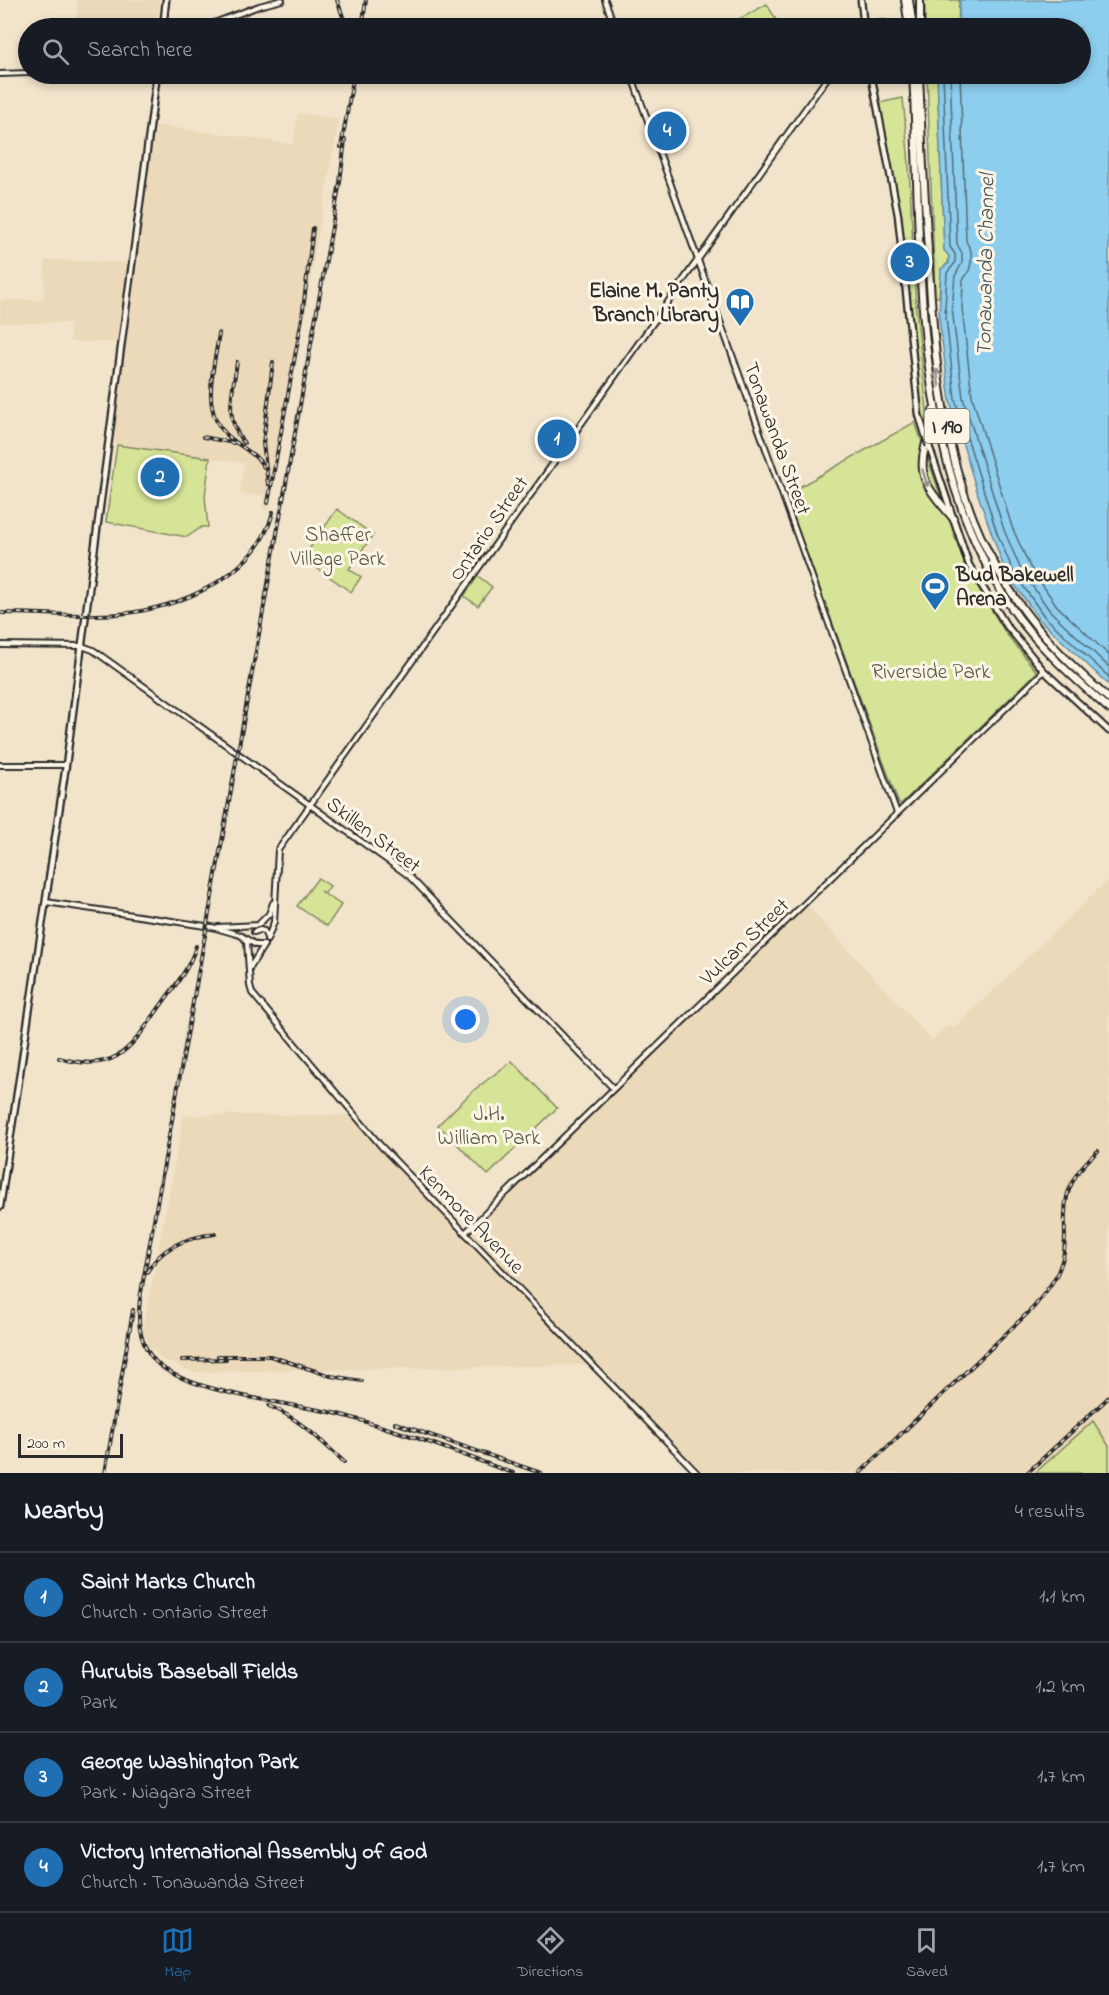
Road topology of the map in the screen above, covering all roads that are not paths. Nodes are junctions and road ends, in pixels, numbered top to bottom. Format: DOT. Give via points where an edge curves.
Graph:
graph roads {
  1 [pos="166,0"];
  2 [pos="282,0"];
  3 [pos="605,0"];
  4 [pos="861,0"];
  5 [pos="907,0"];
  6 [pos="920,2"];
  7 [pos="164,18"];
  8 [pos="227,18"];
  9 [pos="611,18"];
  10 [pos="862,18"];
  11 [pos="908,18"];
  12 [pos="911,18"];
  13 [pos="920,18"];
  14 [pos="18,73"];
  15 [pos="0,74"];
  16 [pos="156,84"];
  17 [pos="635,84"];
  18 [pos="823,84"];
  19 [pos="873,84"];
  20 [pos="912,84"];
  21 [pos="920,84"];
  22 [pos="698,258"];
  23 [pos="934,400"];
  24 [pos="953,518"];
  25 [pos="0,645"];
  26 [pos="82,646"];
  27 [pos="1044,671"];
  28 [pos="1109,699"];
  29 [pos="1109,709"];
  30 [pos="1109,731"];
  31 [pos="0,765"];
  32 [pos="66,765"];
  33 [pos="309,805"];
  34 [pos="897,813"];
  35 [pos="276,891"];
  36 [pos="46,902"];
  37 [pos="212,927"];
  38 [pos="256,928"];
  39 [pos="267,940"];
  40 [pos="248,941"];
  41 [pos="264,945"];
  42 [pos="249,970"];
  43 [pos="613,1088"];
  44 [pos="0,1208"];
  45 [pos="465,1233"];
  46 [pos="697,1473"];
  1 -- 7 [label="main road"];
  2 -- 8 [label="street"];
  3 -- 9 [label="street"];
  4 -- 10 [label="main road"];
  5 -- 11 [label="highway"];
  5 -- 12 [label="highway"];
  6 -- 13 [label="highway"];
  14 -- 15 [label="street"];
  16 -- 26 [label="main road"];
  17 -- 22 [label="street, Tonawanda Street"];
  18 -- 22 [label="street, Ontario Street"];
  19 -- 24 [label="main road, bridge" via="898,215 919,415"];
  20 -- 23 [label="highway, I 190" via="923,309"];
  28 -- 21 [label="highway, I 190, one-way" via="1049,643 1016,600 982,540 959,479 941,399 934,345"];
  22 -- 33 [label="street, Ontario Street"];
  22 -- 34 [label="street, Tonawanda Street"];
  23 -- 24 [label="highway, one-way" via="923,476 929,490"];
  23 -- 29 [label="highway, I 190" via="952,478 984,561 1030,631"];
  24 -- 27 [label="main road" via="971,570 1005,625"];
  25 -- 26 [label="street"];
  26 -- 32 [label="main road"];
  26 -- 33 [label="street, Skillen Street" via="104,657"];
  27 -- 30 [label="main road"];
  27 -- 34 [label="street, Vulcan Street"];
  31 -- 32 [label="street"];
  32 -- 36 [label="main road"];
  33 -- 35 [label="street, Ontario Street" via="278,850"];
  33 -- 43 [label="street, Skillen Street" via="408,875"];
  34 -- 43 [label="street, Vulcan Street"];
  35 -- 38 [label="street, Ontario Street" via="269,914"];
  35 -- 39 [label="street, Ontario Street" via="274,922"];
  36 -- 37 [label="street"];
  36 -- 44 [label="main road"];
  37 -- 38 [label="street"];
  37 -- 40 [label="street"];
  38 -- 39 [label="street" via="266,933"];
  38 -- 40 [label="street"];
  39 -- 41 [label="street"];
  40 -- 41 [label="street"];
  40 -- 42 [label="street, Kenmore Avenue"];
  41 -- 42 [label="street"];
  42 -- 45 [label="street, Kenmore Avenue" via="252,993 381,1146"];
  43 -- 45 [label="street, Vulcan Street"];
  45 -- 46 [label="street, Kenmore Avenue"];
}
